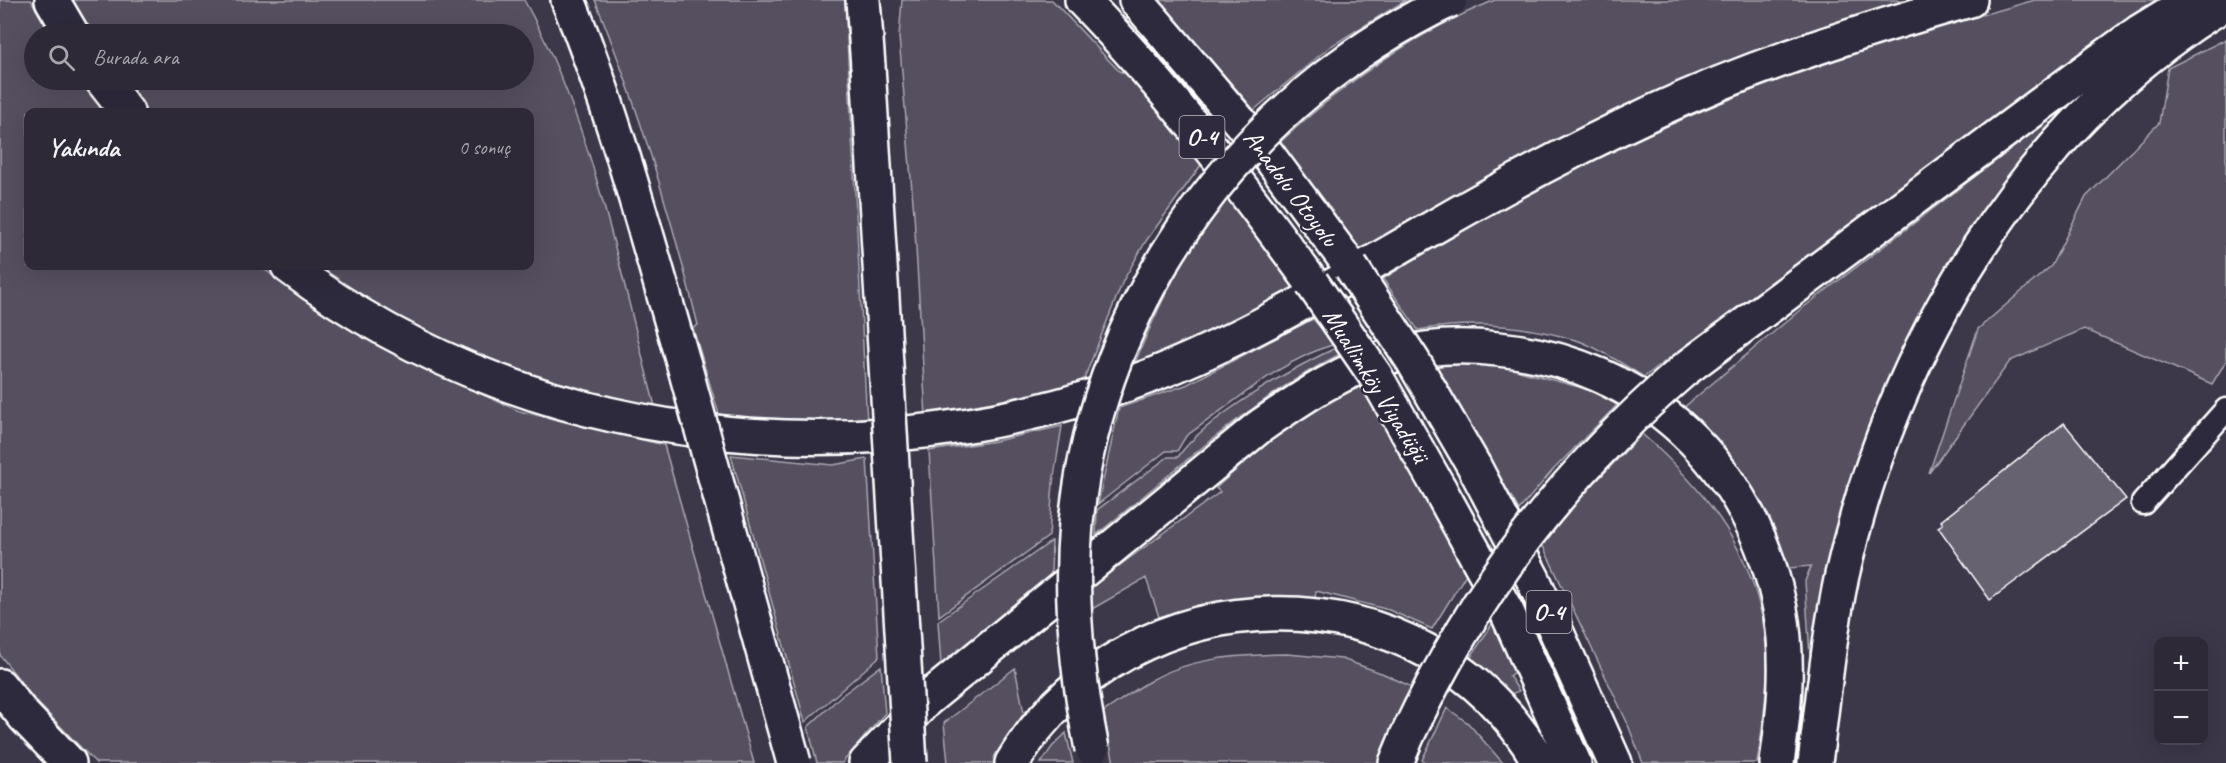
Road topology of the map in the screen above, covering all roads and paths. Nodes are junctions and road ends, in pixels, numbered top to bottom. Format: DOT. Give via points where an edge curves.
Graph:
graph roads {
  1 [pos="52,0"];
  2 [pos="568,0"];
  3 [pos="863,0"];
  4 [pos="1082,0"];
  5 [pos="1136,0"];
  6 [pos="1450,0"];
  7 [pos="1970,0"];
  8 [pos="2191,0"];
  9 [pos="2226,3"];
  10 [pos="66,24"];
  11 [pos="110,90"];
  12 [pos="124,108"];
  13 [pos="1351,267"];
  14 [pos="294,270"];
  15 [pos="1312,283"];
  16 [pos="2226,410"];
  17 [pos="2143,503"];
  18 [pos="0,686"];
  19 [pos="1402,749"];
  20 [pos="1094,756"];
  21 [pos="69,763"];
  22 [pos="794,763"];
  23 [pos="866,763"];
  24 [pos="910,763"];
  25 [pos="1012,763"];
  26 [pos="1540,763"];
  27 [pos="1574,763"];
  28 [pos="1615,763"];
  29 [pos="1777,763"];
  30 [pos="1815,763"];
  1 -- 10 [label="highway"];
  2 -- 22 [label="highway, bridge" via="626,165"];
  3 -- 24 [label="highway, bridge"];
  4 -- 15 [label="highway, Anadolu Otoyolu / O-4" via="1160,85"];
  5 -- 13 [label="highway, Anadolu Otoyolu / O-4" via="1268,155"];
  6 -- 20 [label="highway, bridge" via="1364,47 1313,84 1272,122 1210,190 1149,285 1105,388 1090,437 1076,523 1076,650"];
  7 -- 14 [label="highway" via="1826,44 1652,113 1509,184 1370,265 1192,358 1070,403 965,426 855,437 774,437 655,423 577,406 441,357"];
  8 -- 19 [label="highway, bridge" via="2084,72 1684,370 1636,411 1591,457 1525,536 1452,645"];
  9 -- 30 [label="highway" via="2142,62 2079,119 2005,210 1934,324 1888,426 1853,532 1836,610"];
  11 -- 12 [label="highway"];
  13 -- 28 [label="highway, Muallimköy Viyadüğü / O-4, bridge" via="1413,361 1474,466 1533,579"];
  15 -- 27 [label="highway, Muallimköy Viyadüğü / O-4, bridge" via="1375,375 1439,488 1506,612"];
  16 -- 17 [label="street"];
  18 -- 21 [label="highway"];
  23 -- 29 [label="highway" via="926,700 1259,427 1312,390 1351,371 1394,355 1450,347 1516,350 1580,365 1652,405 1712,460 1743,506 1761,542 1780,608 1785,672"];
  25 -- 26 [label="highway" via="1060,703 1101,669 1167,633 1227,617 1278,612 1363,624 1415,644 1451,666 1497,704"];
}
